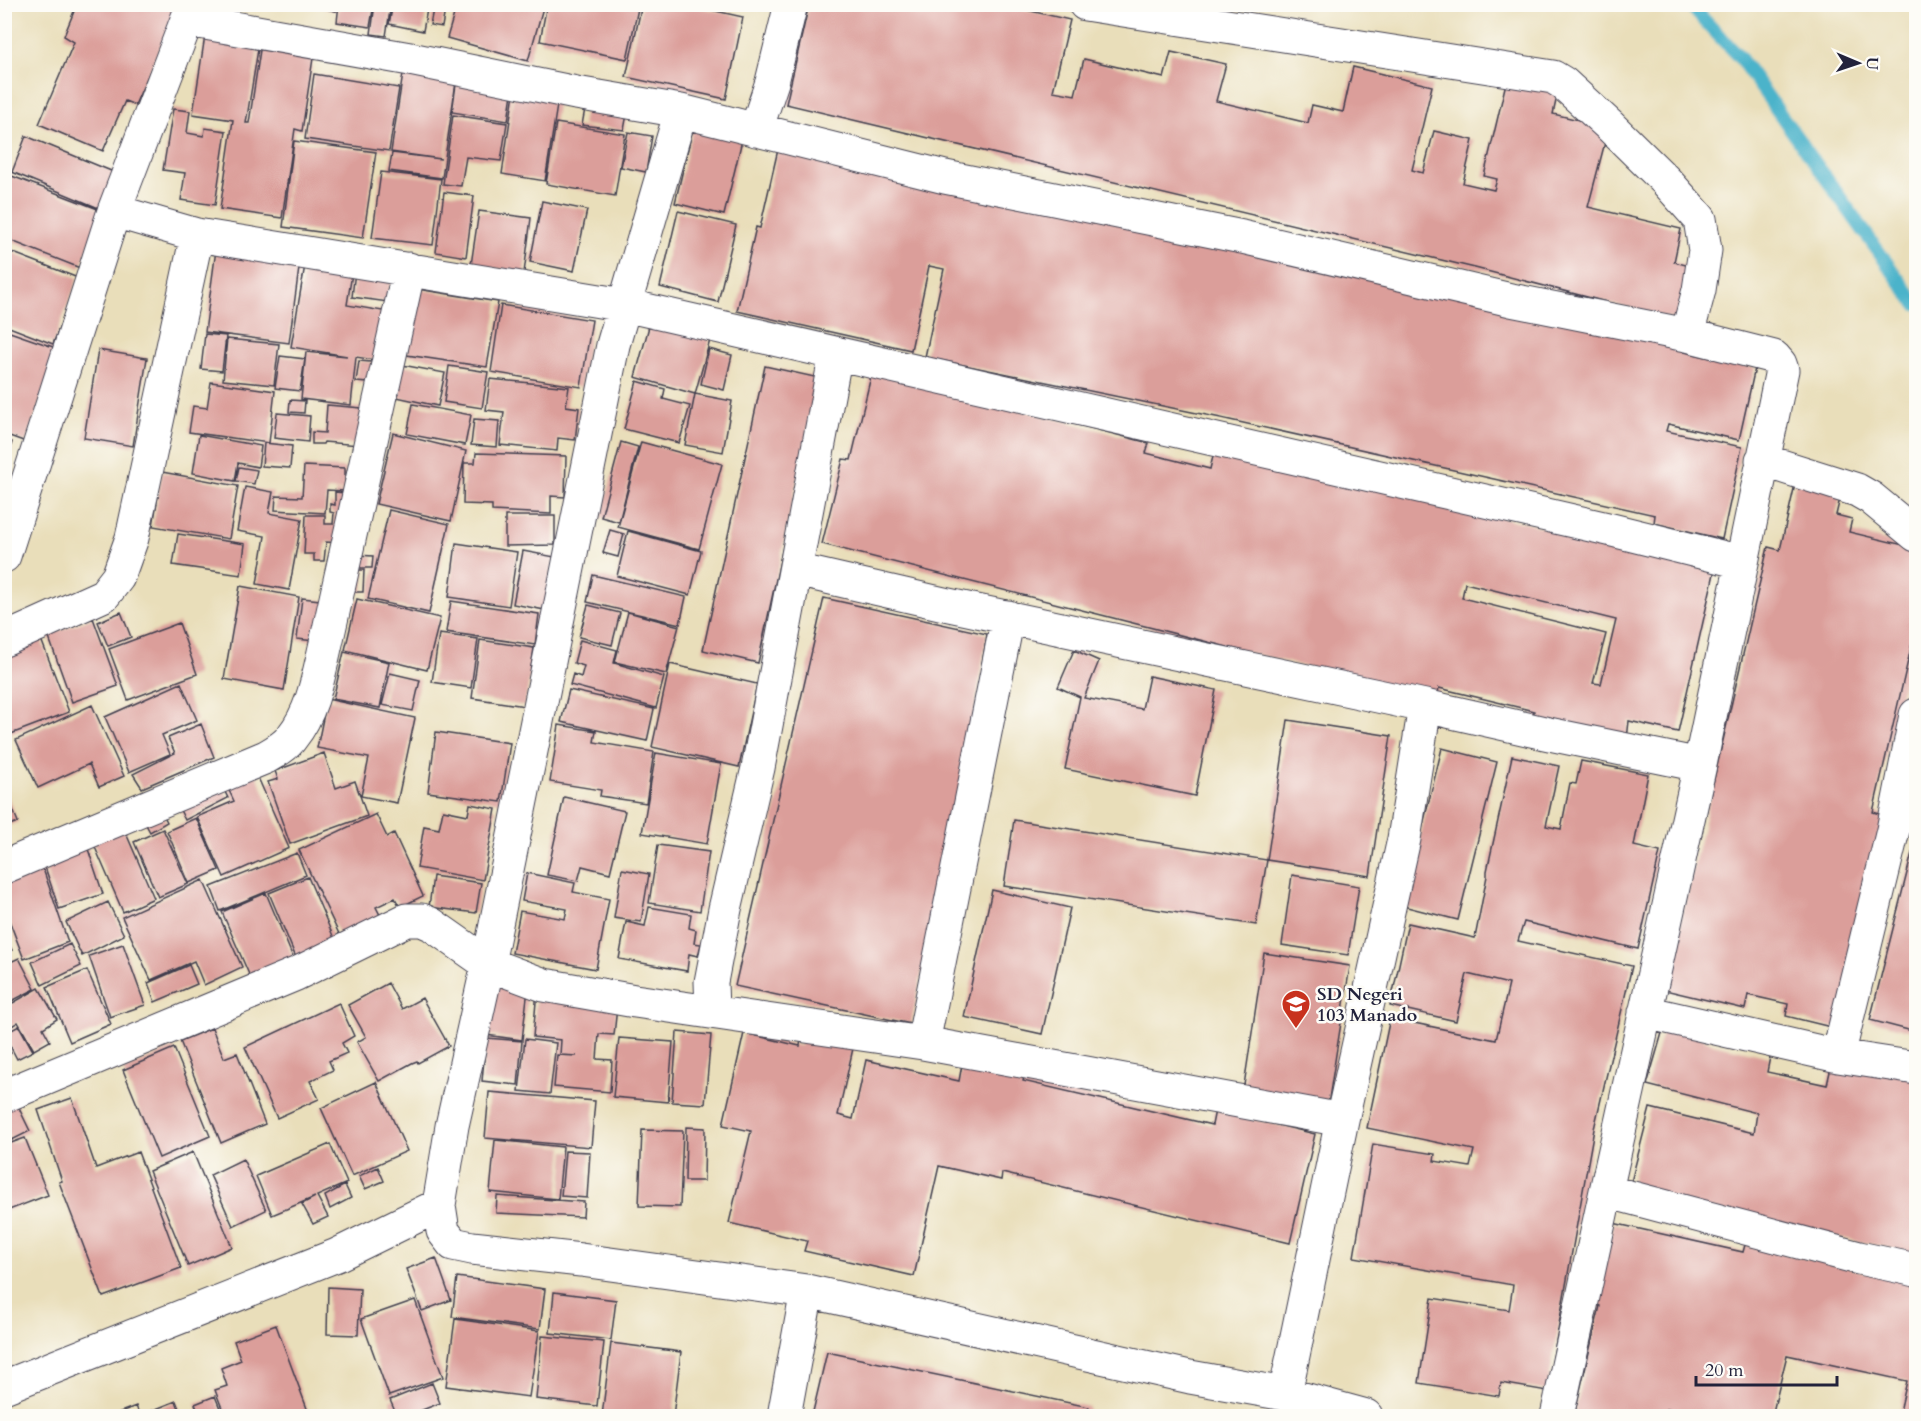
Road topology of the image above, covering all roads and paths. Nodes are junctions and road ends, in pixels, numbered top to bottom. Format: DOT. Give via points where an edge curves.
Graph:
graph roads {
  1 [pos="791,4"];
  2 [pos="1085,4"];
  3 [pos="191,12"];
  4 [pos="681,111"];
  5 [pos="756,130"];
  6 [pos="114,211"];
  7 [pos="197,236"];
  8 [pos="409,269"];
  9 [pos="624,305"];
  10 [pos="1687,335"];
  11 [pos="836,353"];
  12 [pos="1762,460"];
  13 [pos="1917,535"];
  14 [pos="4,556"];
  15 [pos="1741,562"];
  16 [pos="796,570"];
  17 [pos="1008,617"];
  18 [pos="4,640"];
  19 [pos="1425,706"];
  20 [pos="1917,716"];
  21 [pos="1700,765"];
  22 [pos="4,867"];
  23 [pos="488,964"];
  24 [pos="712,1012"];
  25 [pos="1645,1012"];
  26 [pos="923,1043"];
  27 [pos="1838,1056"];
  28 [pos="1917,1068"];
  29 [pos="4,1096"];
  30 [pos="1342,1120"];
  31 [pos="1606,1191"];
  32 [pos="439,1204"];
  33 [pos="1917,1270"];
  34 [pos="807,1291"];
  35 [pos="4,1387"];
  36 [pos="1285,1394"];
  37 [pos="784,1416"];
  38 [pos="1366,1416"];
  39 [pos="1557,1416"];
  1 -- 5 [label="street"];
  2 -- 10 [label="street" via="1553,77 1563,82 1700,219 1704,259"];
  3 -- 4 [label="street" via="576,93"];
  3 -- 6 [label="street"];
  4 -- 5 [label="street"];
  4 -- 9 [label="street"];
  5 -- 10 [label="street" via="945,177 1242,237 1511,300"];
  6 -- 7 [label="street"];
  6 -- 14 [label="street"];
  7 -- 8 [label="street"];
  7 -- 18 [label="street" via="132,538 118,577 104,595"];
  8 -- 9 [label="street"];
  8 -- 22 [label="street" via="327,639 312,697 291,739 257,761"];
  9 -- 11 [label="street"];
  9 -- 23 [label="street"];
  10 -- 12 [label="street" via="1774,357 1780,364 1782,370"];
  11 -- 15 [label="street"];
  11 -- 16 [label="street"];
  12 -- 13 [label="street" via="1857,490"];
  12 -- 15 [label="street"];
  15 -- 21 [label="street"];
  16 -- 17 [label="street"];
  16 -- 24 [label="street" via="711,982"];
  17 -- 19 [label="street"];
  17 -- 26 [label="street"];
  19 -- 21 [label="street"];
  19 -- 30 [label="street" via="1404,839"];
  20 -- 27 [label="street"];
  21 -- 25 [label="street"];
  23 -- 24 [label="street" via="544,985"];
  23 -- 29 [label="street" via="431,924 406,920 296,974"];
  23 -- 32 [label="street" via="452,1125"];
  24 -- 26 [label="street"];
  25 -- 27 [label="street"];
  25 -- 31 [label="street"];
  26 -- 30 [label="street"];
  27 -- 28 [label="street"];
  30 -- 36 [label="street"];
  31 -- 33 [label="street"];
  31 -- 39 [label="street"];
  32 -- 34 [label="street" via="443,1231 453,1244"];
  32 -- 35 [label="street" via="337,1255"];
  34 -- 36 [label="street" via="1190,1377"];
  34 -- 37 [label="street"];
  36 -- 38 [label="street"];
}
